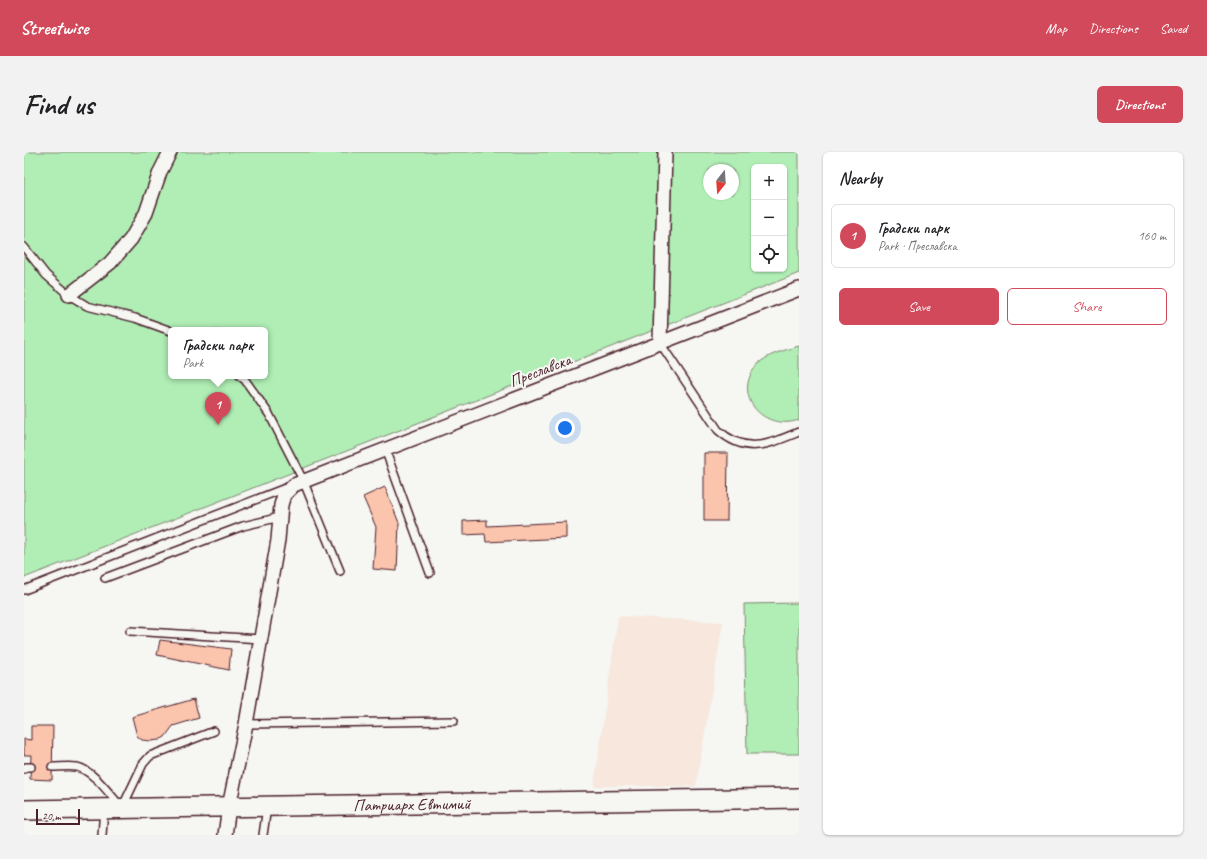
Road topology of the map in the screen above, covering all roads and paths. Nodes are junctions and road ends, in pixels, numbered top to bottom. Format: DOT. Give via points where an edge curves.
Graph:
graph roads {
  1 [pos="170,152"];
  2 [pos="665,152"];
  3 [pos="24,247"];
  4 [pos="799,289"];
  5 [pos="68,295"];
  6 [pos="168,330"];
  7 [pos="660,343"];
  8 [pos="244,379"];
  9 [pos="799,432"];
  10 [pos="385,449"];
  11 [pos="299,483"];
  12 [pos="280,517"];
  13 [pos="340,571"];
  14 [pos="430,573"];
  15 [pos="105,578"];
  16 [pos="24,590"];
  17 [pos="130,630"];
  18 [pos="261,639"];
  19 [pos="454,721"];
  20 [pos="246,724"];
  21 [pos="214,731"];
  22 [pos="52,767"];
  23 [pos="799,798"];
  24 [pos="267,806"];
  25 [pos="229,807"];
  26 [pos="113,809"];
  27 [pos="24,810"];
  28 [pos="102,835"];
  29 [pos="225,835"];
  30 [pos="263,835"];
  1 -- 5 [label="street" via="146,213 131,239 110,263"];
  2 -- 7 [label="street"];
  3 -- 5 [label="lane" via="46,275"];
  4 -- 7 [label="street, Преславска"];
  5 -- 6 [label="lane" via="87,306 135,318"];
  7 -- 9 [label="lane" via="718,430 727,438 740,444 754,446"];
  7 -- 10 [label="street, Преславска"];
  8 -- 11 [label="lane" via="270,414"];
  10 -- 11 [label="street, Преславска"];
  10 -- 14 [label="lane"];
  11 -- 12 [label="street" via="284,495"];
  11 -- 13 [label="lane"];
  11 -- 16 [label="lane"];
  12 -- 15 [label="lane" via="243,526"];
  12 -- 18 [label="street"];
  17 -- 18 [label="lane"];
  18 -- 20 [label="street"];
  19 -- 20 [label="lane"];
  20 -- 25 [label="street"];
  21 -- 26 [label="lane" via="150,756"];
  22 -- 26 [label="lane" via="77,767 92,774"];
  23 -- 24 [label="main road, Патриарх Евтимий"];
  24 -- 25 [label="main road, Патриарх Евтимий"];
  24 -- 30 [label="lane"];
  25 -- 26 [label="main road, Патриарх Евтимий"];
  25 -- 29 [label="street"];
  26 -- 27 [label="main road, Патриарх Евтимий"];
  26 -- 28 [label="lane"];
}
